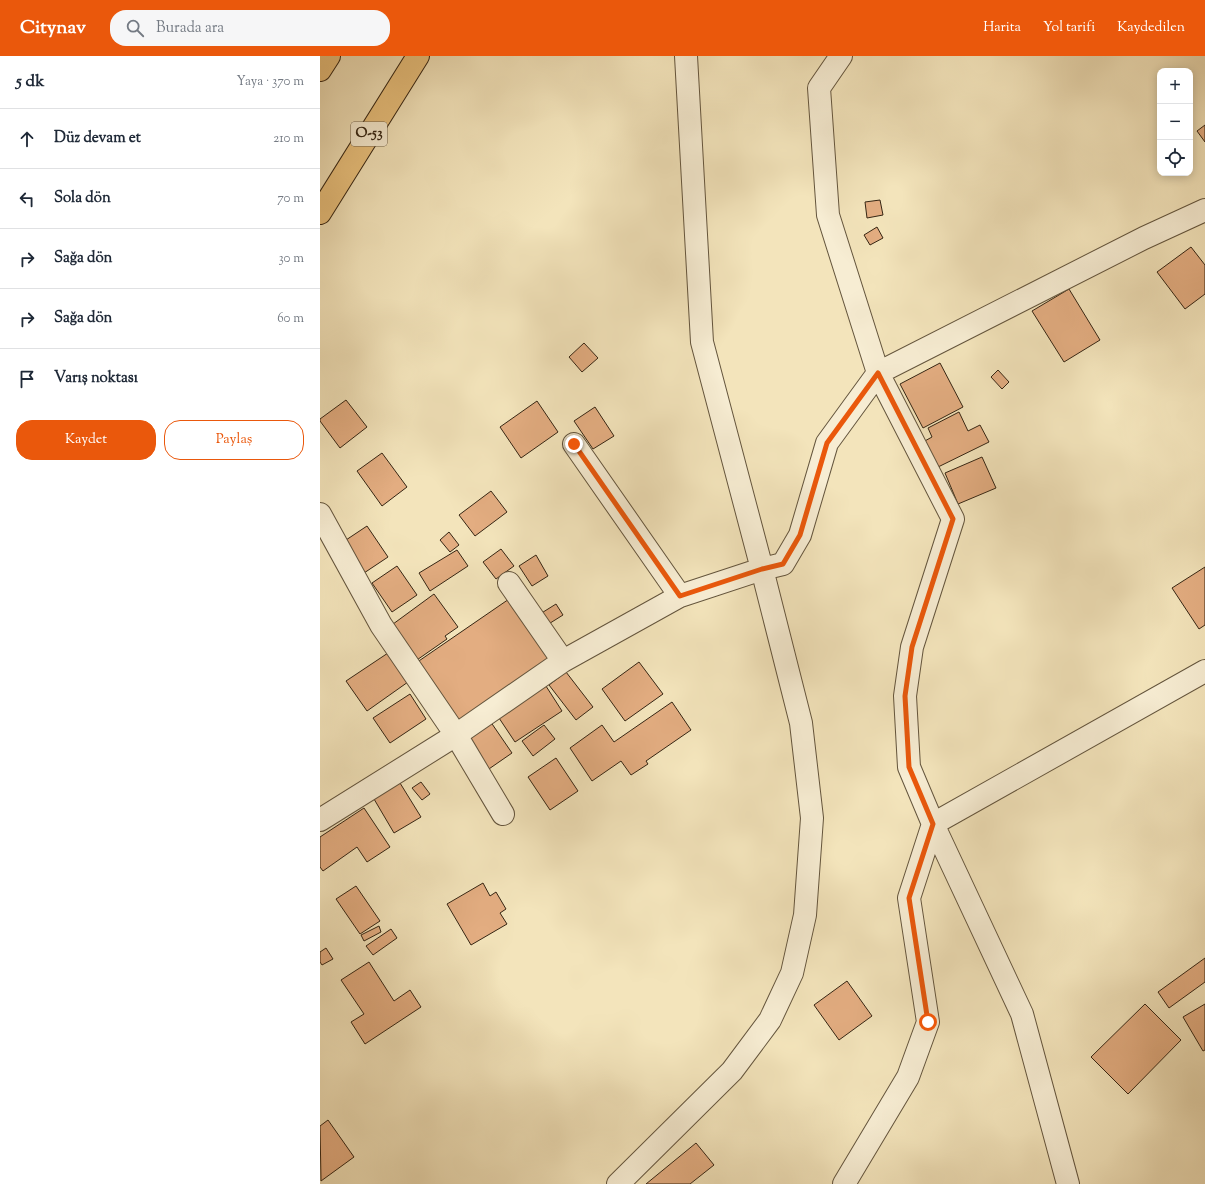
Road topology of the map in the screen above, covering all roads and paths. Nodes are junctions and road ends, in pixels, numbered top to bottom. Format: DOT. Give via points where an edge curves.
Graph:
graph roads {
  1 [pos="329,56"];
  2 [pos="418,56"];
  3 [pos="686,56"];
  4 [pos="841,56"];
  5 [pos="320,70"];
  6 [pos="1205,210"];
  7 [pos="320,213"];
  8 [pos="878,373"];
  9 [pos="574,444"];
  10 [pos="320,514"];
  11 [pos="762,569"];
  12 [pos="509,583"];
  13 [pos="680,596"];
  14 [pos="563,662"];
  15 [pos="1205,671"];
  16 [pos="456,735"];
  17 [pos="503,814"];
  18 [pos="320,820"];
  19 [pos="933,824"];
  20 [pos="618,1184"];
  21 [pos="844,1184"];
  22 [pos="1068,1184"];
  1 -- 5 [label="highway"];
  2 -- 7 [label="highway, O-53"];
  3 -- 11 [label="street" via="702,342"];
  4 -- 8 [label="street" via="819,88 828,215"];
  6 -- 8 [label="street" via="1144,238"];
  8 -- 11 [label="street" via="827,443 800,535 783,564"];
  8 -- 19 [label="street" via="953,519 912,647 905,696 909,767"];
  9 -- 13 [label="street"];
  10 -- 16 [label="street" via="381,625"];
  11 -- 13 [label="street"];
  11 -- 20 [label="street" via="801,723 812,818 805,915 792,973 770,1020 732,1071"];
  12 -- 14 [label="street"];
  13 -- 14 [label="street"];
  14 -- 16 [label="street"];
  15 -- 19 [label="street"];
  16 -- 17 [label="street"];
  16 -- 18 [label="street"];
  19 -- 21 [label="street" via="909,898 928,1022 908,1077"];
  19 -- 22 [label="street" via="1022,1014"];
}
